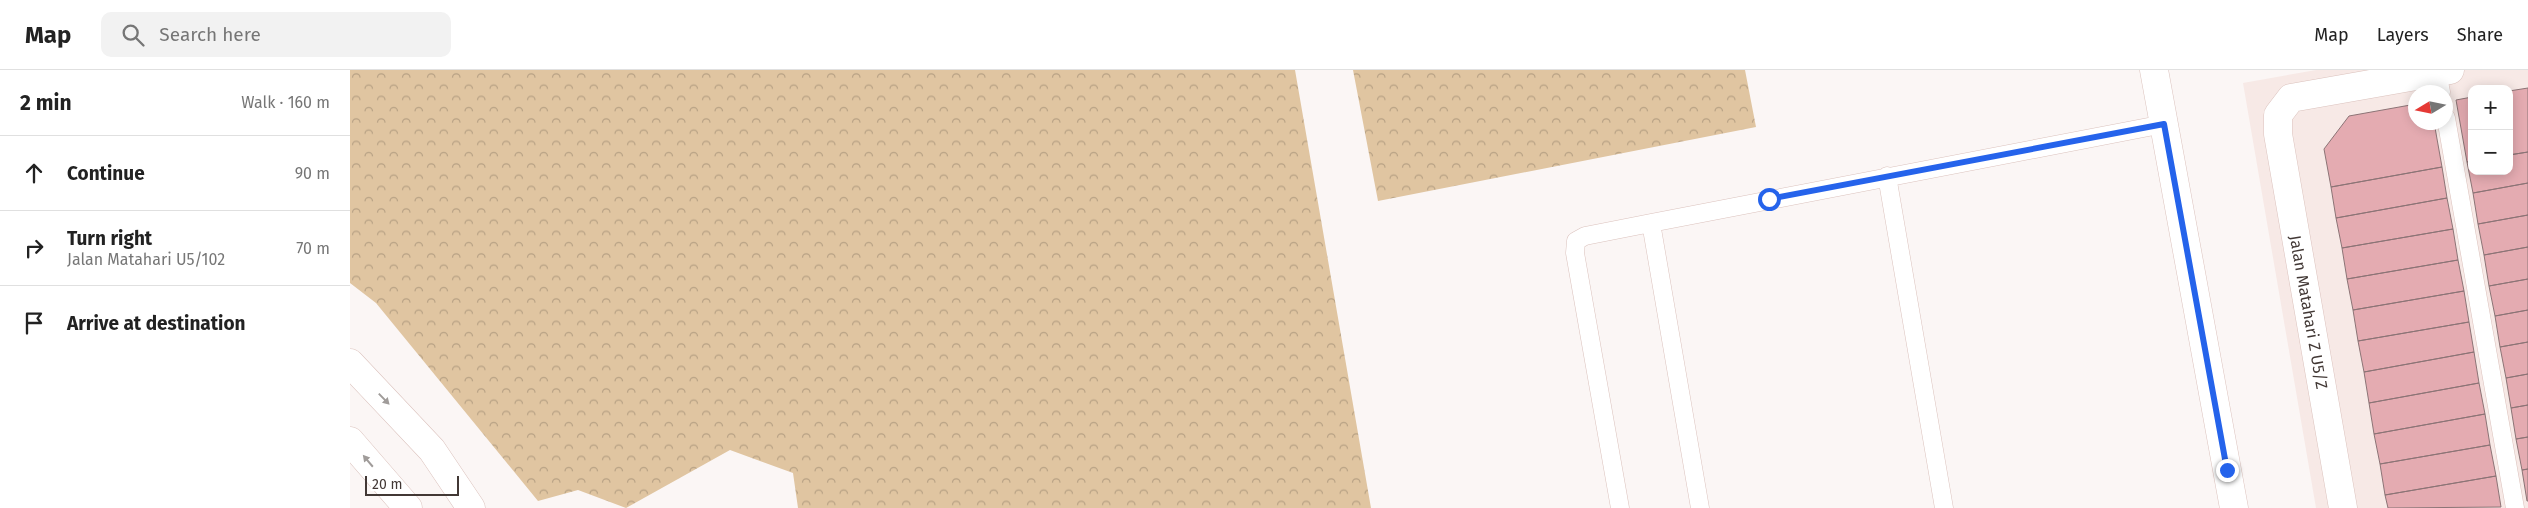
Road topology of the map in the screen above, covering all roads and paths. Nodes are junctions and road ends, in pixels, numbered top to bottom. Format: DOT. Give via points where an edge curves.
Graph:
graph roads {
  1 [pos="2154,70"];
  2 [pos="2443,78"];
  3 [pos="2164,124"];
  4 [pos="2448,130"];
  5 [pos="1887,176"];
  6 [pos="1652,222"];
  7 [pos="350,364"];
  8 [pos="350,441"];
  9 [pos="408,508"];
  10 [pos="471,508"];
  11 [pos="1620,508"];
  12 [pos="1700,508"];
  13 [pos="1944,508"];
  14 [pos="2234,508"];
  15 [pos="2343,508"];
  16 [pos="2515,508"];
  1 -- 3 [label="street"];
  2 -- 15 [label="street, Jalan Matahari Z U5/Z" via="2291,98 2278,115 2278,134"];
  3 -- 5 [label="lane"];
  3 -- 14 [label="street"];
  4 -- 16 [label="lane"];
  5 -- 6 [label="lane"];
  5 -- 13 [label="lane"];
  6 -- 11 [label="lane" via="1576,241 1575,253"];
  6 -- 12 [label="lane"];
  7 -- 10 [label="street, one-way" via="432,450"];
  9 -- 8 [label="street, one-way"];
}
